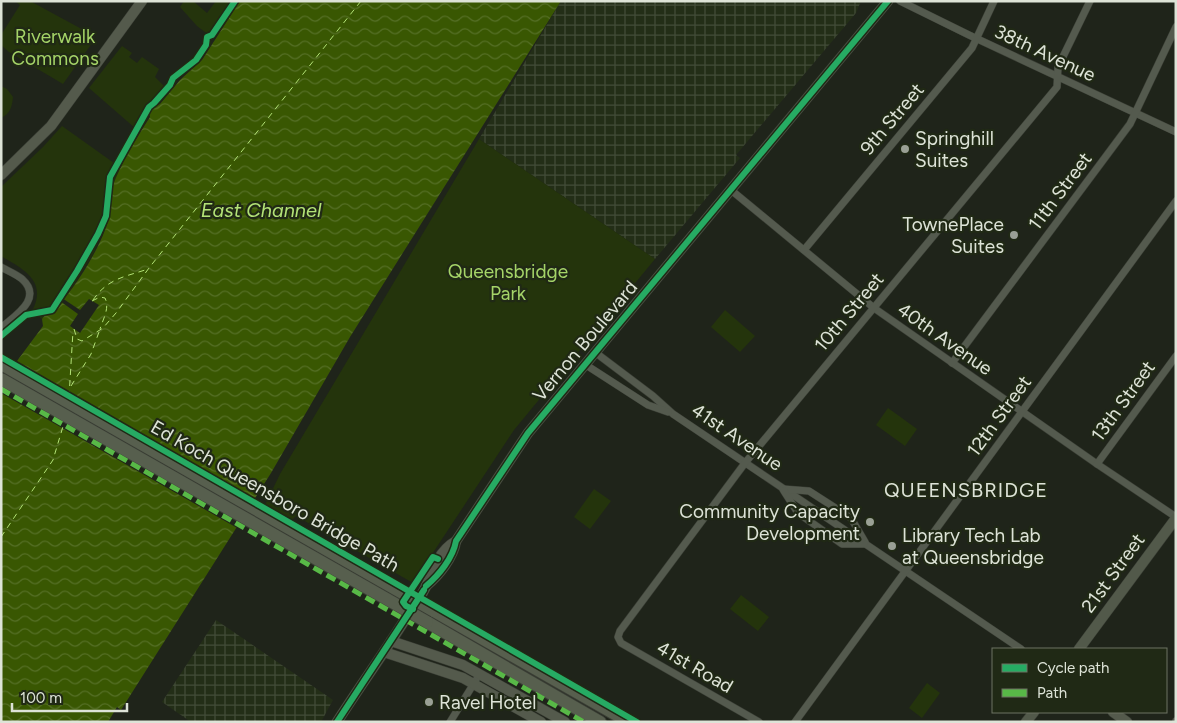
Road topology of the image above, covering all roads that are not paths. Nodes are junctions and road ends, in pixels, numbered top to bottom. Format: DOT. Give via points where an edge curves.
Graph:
graph roads {
  1 [pos="142,1"];
  2 [pos="888,1"];
  3 [pos="900,1"];
  4 [pos="994,1"];
  5 [pos="1090,1"];
  6 [pos="1176,27"];
  7 [pos="976,38"];
  8 [pos="1058,77"];
  9 [pos="1135,113"];
  10 [pos="1176,132"];
  11 [pos="1,175"];
  12 [pos="731,190"];
  13 [pos="1176,200"];
  14 [pos="804,250"];
  15 [pos="1,267"];
  16 [pos="874,308"];
  17 [pos="1,328"];
  18 [pos="596,353"];
  19 [pos="1176,356"];
  20 [pos="952,363"];
  21 [pos="1,364"];
  22 [pos="586,365"];
  23 [pos="1,368"];
  24 [pos="1,378"];
  25 [pos="1,383"];
  26 [pos="1022,412"];
  27 [pos="673,414"];
  28 [pos="745,463"];
  29 [pos="1097,464"];
  30 [pos="782,489"];
  31 [pos="1176,518"];
  32 [pos="866,544"];
  33 [pos="906,572"];
  34 [pos="432,613"];
  35 [pos="618,637"];
  36 [pos="391,641"];
  37 [pos="1020,648"];
  38 [pos="1080,648"];
  39 [pos="384,652"];
  40 [pos="481,674"];
  41 [pos="475,684"];
  42 [pos="1114,713"];
  43 [pos="561,721"];
  44 [pos="337,722"];
  45 [pos="450,722"];
  46 [pos="541,722"];
  47 [pos="594,722"];
  48 [pos="600,722"];
  49 [pos="620,722"];
  50 [pos="629,722"];
  51 [pos="759,722"];
  52 [pos="795,722"];
  53 [pos="1127,722"];
  1 -- 11 [label="main road" via="51,126"];
  2 -- 12 [label="main road, Vernon Boulevard"];
  3 -- 7 [label="street, 38th Avenue"];
  4 -- 7 [label="street, 9th Street"];
  5 -- 8 [label="street, 10th Street" via="1058,67"];
  6 -- 9 [label="street, 11th Street"];
  7 -- 8 [label="street, 38th Avenue"];
  7 -- 14 [label="street, 9th Street" via="972,48"];
  8 -- 9 [label="street, 38th Avenue"];
  8 -- 16 [label="street, 10th Street" via="1054,91"];
  9 -- 10 [label="street, 38th Avenue"];
  9 -- 20 [label="street, 11th Street"];
  12 -- 14 [label="street, 40th Avenue"];
  12 -- 18 [label="main road, Vernon Boulevard"];
  13 -- 26 [label="street, 12th Street"];
  14 -- 16 [label="street, 40th Avenue"];
  15 -- 17 [label="street" via="22,279 29,294 26,306"];
  16 -- 20 [label="street, 40th Avenue"];
  16 -- 28 [label="street, 10th Street"];
  18 -- 22 [label="main road, Vernon Boulevard"];
  18 -- 27 [label="street, 41st Avenue"];
  19 -- 29 [label="street, 13th Street"];
  20 -- 26 [label="street, 40th Avenue"];
  21 -- 34 [label="highway, bridge"];
  22 -- 27 [label="street, 41st Avenue" via="648,405"];
  22 -- 36 [label="main road, Vernon Boulevard" via="518,446 456,541 454,550 436,578 426,586"];
  23 -- 34 [label="highway, bridge"];
  24 -- 48 [label="highway, bridge"];
  25 -- 47 [label="highway, bridge"];
  26 -- 29 [label="street, 40th Avenue"];
  26 -- 33 [label="street, 12th Street"];
  27 -- 28 [label="street, 41st Avenue"];
  28 -- 30 [label="street, 41st Avenue"];
  28 -- 35 [label="street, 10th Street"];
  29 -- 31 [label="street, 40th Avenue"];
  30 -- 32 [label="street, 41st Avenue"];
  30 -- 32 [label="street, 41st Avenue" via="798,513 842,544"];
  30 -- 32 [label="street, 41st Avenue" via="808,491 851,518"];
  31 -- 38 [label="main road, 21st Street"];
  32 -- 33 [label="street, 41st Avenue"];
  33 -- 37 [label="street, 41st Avenue"];
  33 -- 52 [label="street, 12th Street"];
  34 -- 49 [label="highway"];
  34 -- 50 [label="highway"];
  35 -- 51 [label="street, 41st Road" via="621,643"];
  36 -- 39 [label="main road, Vernon Boulevard"];
  36 -- 40 [label="main road"];
  39 -- 41 [label="main road"];
  39 -- 44 [label="main road, Vernon Boulevard"];
  40 -- 41 [label="street"];
  40 -- 43 [label="main road"];
  41 -- 45 [label="street"];
  41 -- 46 [label="main road"];
  42 -- 53 [label="main road"];
}
